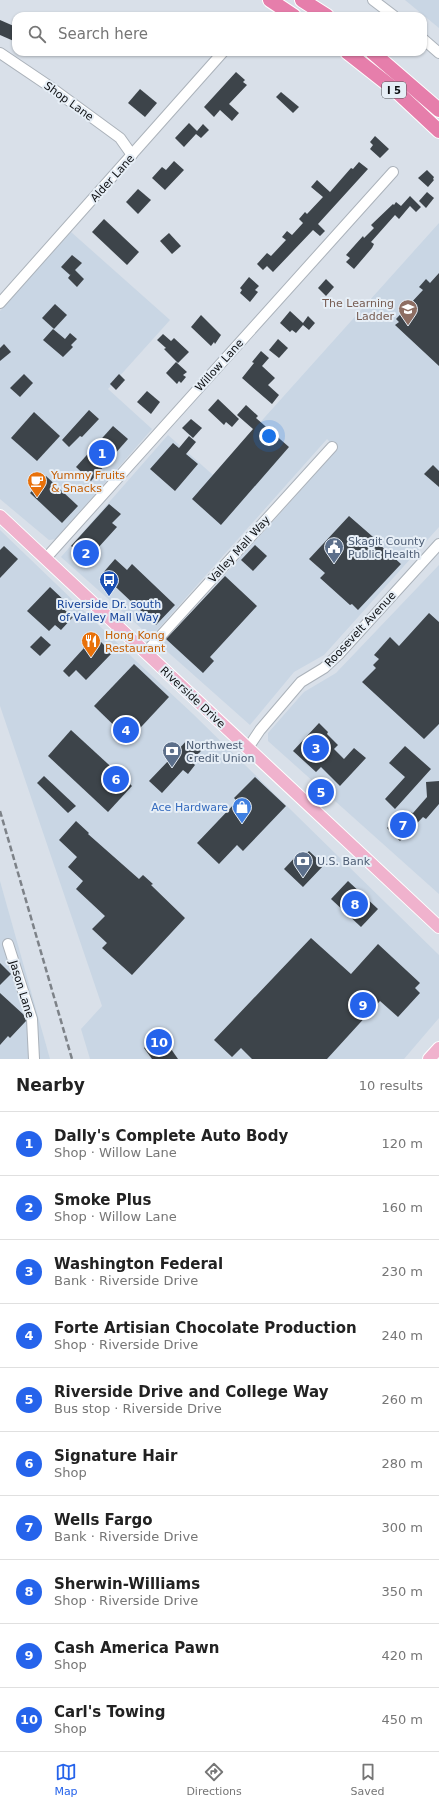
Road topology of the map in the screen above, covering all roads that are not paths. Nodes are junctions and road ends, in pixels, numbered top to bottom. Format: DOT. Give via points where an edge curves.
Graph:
graph roads {
  1 [pos="270,0"];
  2 [pos="302,0"];
  3 [pos="373,0"];
  4 [pos="288,12"];
  5 [pos="321,12"];
  6 [pos="389,12"];
  7 [pos="427,42"];
  8 [pos="0,53"];
  9 [pos="439,53"];
  10 [pos="219,56"];
  11 [pos="352,56"];
  12 [pos="377,56"];
  13 [pos="387,56"];
  14 [pos="439,99"];
  15 [pos="439,110"];
  16 [pos="439,131"];
  17 [pos="132,155"];
  18 [pos="393,172"];
  19 [pos="0,303"];
  20 [pos="332,447"];
  21 [pos="0,516"];
  22 [pos="439,544"];
  23 [pos="46,558"];
  24 [pos="146,652"];
  25 [pos="248,748"];
  26 [pos="439,927"];
  27 [pos="8,944"];
  28 [pos="439,1048"];
  29 [pos="34,1059"];
  30 [pos="429,1059"];
  1 -- 4 [label="highway"];
  2 -- 5 [label="highway"];
  3 -- 6 [label="street"];
  7 -- 9 [label="street"];
  8 -- 17 [label="street, Shop Lane" via="120,138"];
  10 -- 17 [label="street, Alder Lane"];
  11 -- 16 [label="highway, I 5" via="394,89"];
  12 -- 15 [label="highway, I 5"];
  13 -- 14 [label="highway"];
  17 -- 19 [label="street, Alder Lane"];
  18 -- 23 [label="street, Willow Lane"];
  20 -- 24 [label="street, Valley Mall Way"];
  21 -- 23 [label="main road, Riverside Drive"];
  22 -- 25 [label="street, Roosevelt Avenue" via="340,653 324,668 301,682"];
  23 -- 24 [label="main road, Riverside Drive"];
  24 -- 25 [label="main road, Riverside Drive"];
  25 -- 26 [label="main road, Riverside Drive"];
  27 -- 29 [label="street, Jason Lane" via="32,1019"];
  28 -- 30 [label="main road"];
}
